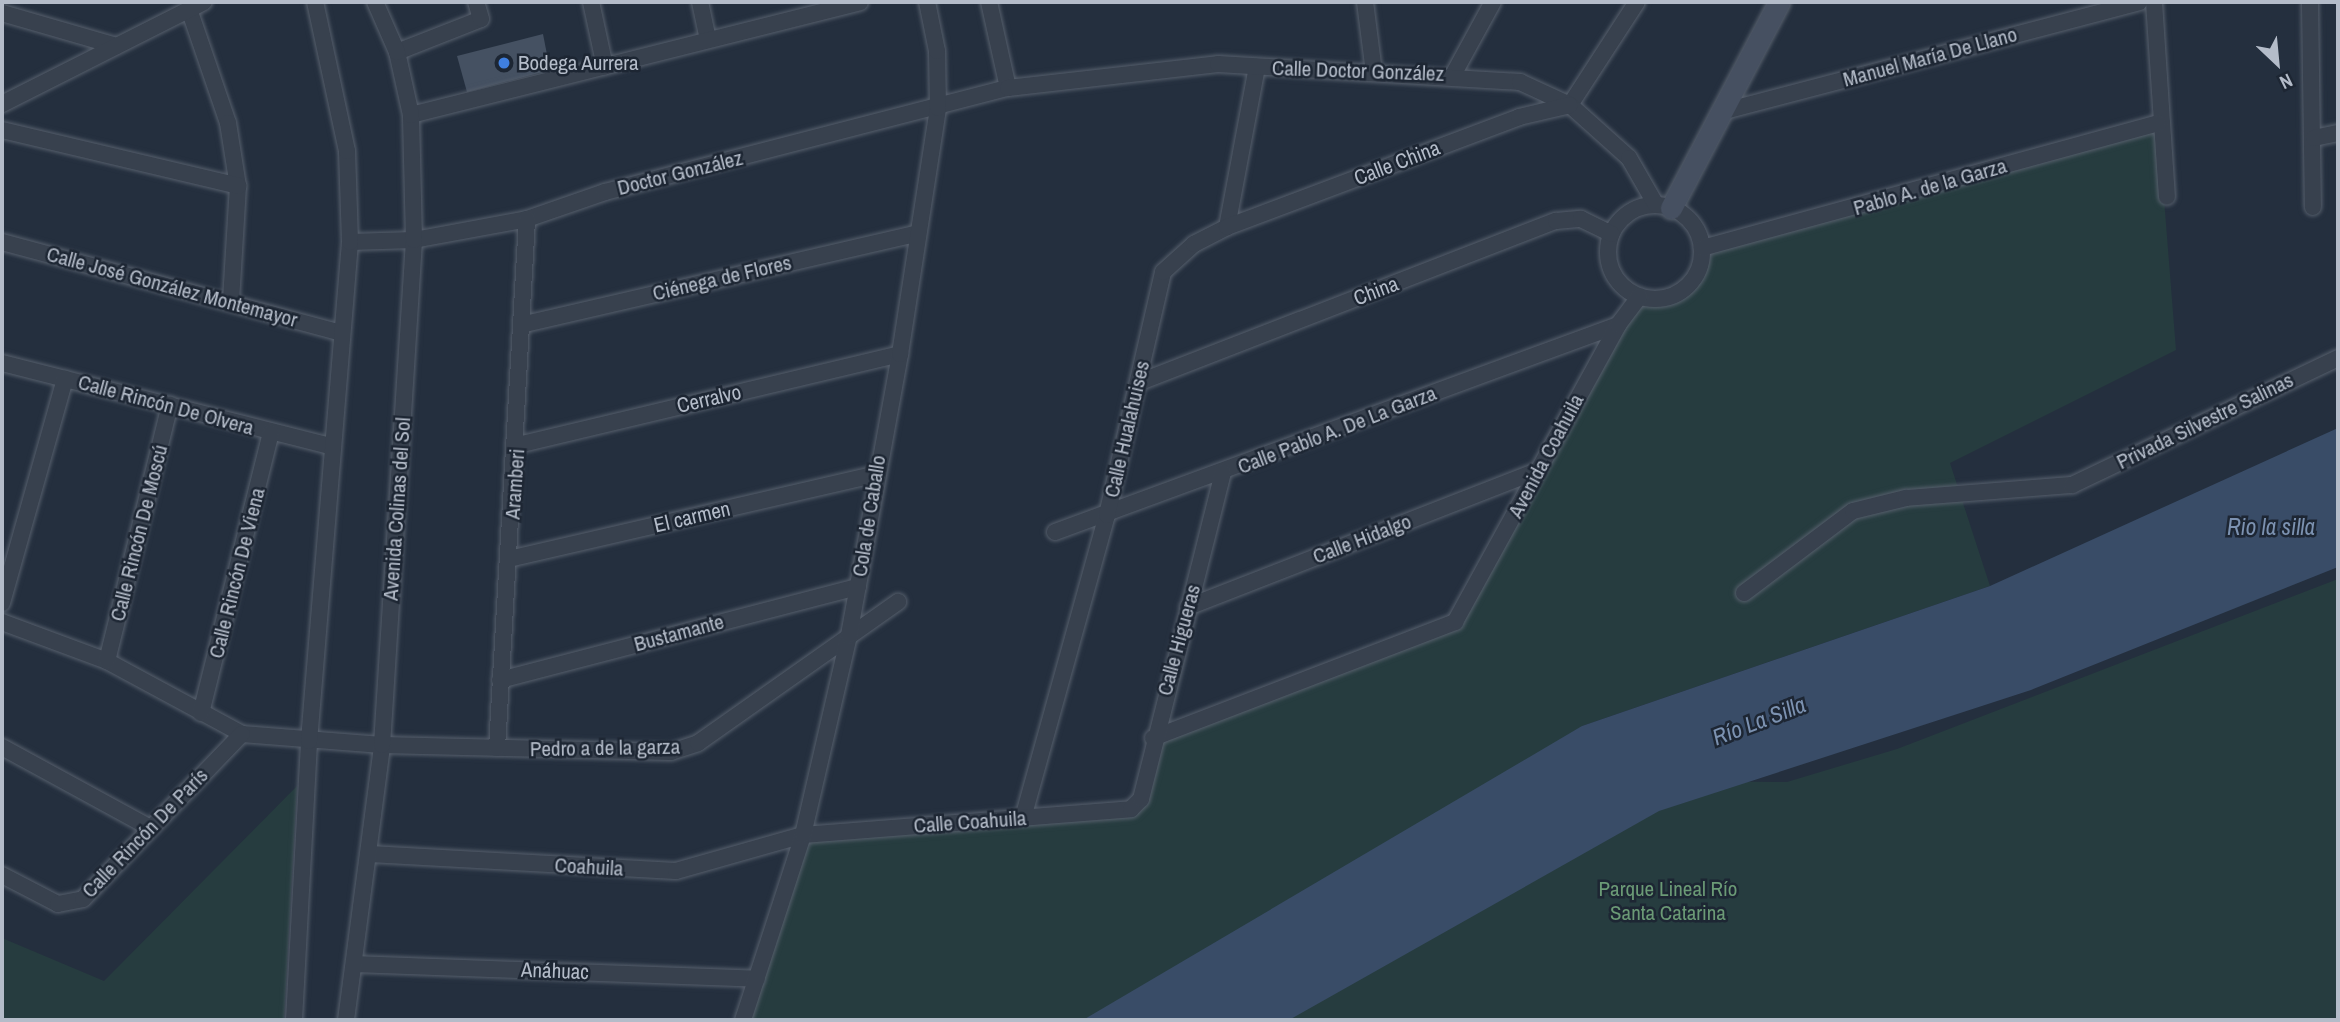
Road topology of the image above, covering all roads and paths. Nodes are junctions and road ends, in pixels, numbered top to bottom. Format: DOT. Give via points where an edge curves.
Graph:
graph roads {
  1 [pos="204,2"];
  2 [pos="315,2"];
  3 [pos="376,2"];
  4 [pos="476,2"];
  5 [pos="591,2"];
  6 [pos="700,2"];
  7 [pos="860,2"];
  8 [pos="927,2"];
  9 [pos="989,2"];
  10 [pos="1365,2"];
  11 [pos="1493,2"];
  12 [pos="1637,2"];
  13 [pos="1779,2"];
  14 [pos="2139,2"];
  15 [pos="2154,2"];
  16 [pos="2310,2"];
  17 [pos="819,7"];
  18 [pos="189,9"];
  19 [pos="2,13"];
  20 [pos="708,39"];
  21 [pos="116,46"];
  22 [pos="397,52"];
  23 [pos="605,67"];
  24 [pos="1257,67"];
  25 [pos="1374,72"];
  26 [pos="1453,75"];
  27 [pos="1008,88"];
  28 [pos="2,104"];
  29 [pos="1570,105"];
  30 [pos="938,108"];
  31 [pos="1721,113"];
  32 [pos="411,115"];
  33 [pos="2158,123"];
  34 [pos="2,130"];
  35 [pos="2338,133"];
  36 [pos="2314,138"];
  37 [pos="238,186"];
  38 [pos="2167,197"];
  39 [pos="1663,207"];
  40 [pos="2313,207"];
  41 [pos="527,219"];
  42 [pos="1227,228"];
  43 [pos="918,233"];
  44 [pos="1612,234"];
  45 [pos="414,240"];
  46 [pos="2,242"];
  47 [pos="350,242"];
  48 [pos="1702,248"];
  49 [pos="1640,296"];
  50 [pos="231,301"];
  51 [pos="525,324"];
  52 [pos="1618,325"];
  53 [pos="342,333"];
  54 [pos="900,354"];
  55 [pos="2338,358"];
  56 [pos="2,363"];
  57 [pos="65,379"];
  58 [pos="1140,382"];
  59 [pos="170,405"];
  60 [pos="271,433"];
  61 [pos="518,444"];
  62 [pos="331,446"];
  63 [pos="1536,471"];
  64 [pos="1223,472"];
  65 [pos="874,475"];
  66 [pos="1107,515"];
  67 [pos="1055,532"];
  68 [pos="509,559"];
  69 [pos="858,587"];
  70 [pos="1744,593"];
  71 [pos="898,602"];
  72 [pos="2,603"];
  73 [pos="1188,607"];
  74 [pos="2,622"];
  75 [pos="849,635"];
  76 [pos="107,661"];
  77 [pos="500,680"];
  78 [pos="201,713"];
  79 [pos="242,734"];
  80 [pos="1153,738"];
  81 [pos="309,741"];
  82 [pos="383,745"];
  83 [pos="2,747"];
  84 [pos="497,748"];
  85 [pos="1136,807"];
  86 [pos="1023,818"];
  87 [pos="149,827"];
  88 [pos="803,835"];
  89 [pos="370,854"];
  90 [pos="2,875"];
  91 [pos="354,964"];
  92 [pos="757,979"];
  93 [pos="294,1020"];
  94 [pos="346,1020"];
  95 [pos="743,1020"];
  1 -- 18 [label="street"];
  2 -- 47 [label="street" via="347,150"];
  3 -- 22 [label="street, Avenida Colinas del Sol"];
  4 -- 22 [label="street" via="481,19"];
  5 -- 23 [label="street"];
  6 -- 20 [label="street"];
  7 -- 17 [label="street"];
  8 -- 30 [label="street, Cola de Caballo" via="937,51"];
  9 -- 27 [label="street"];
  10 -- 25 [label="street"];
  11 -- 26 [label="street"];
  12 -- 29 [label="street"];
  13 -- 31 [label="street"];
  14 -- 31 [label="street, Manuel María De Llano"];
  15 -- 33 [label="street"];
  16 -- 36 [label="street"];
  17 -- 20 [label="street"];
  18 -- 21 [label="street"];
  18 -- 37 [label="street" via="228,123"];
  19 -- 21 [label="street"];
  20 -- 23 [label="street"];
  21 -- 28 [label="street"];
  22 -- 32 [label="street, Avenida Colinas del Sol"];
  23 -- 32 [label="street"];
  24 -- 25 [label="street, Calle Doctor González"];
  24 -- 27 [label="street, Calle Doctor González" via="1218,64"];
  24 -- 42 [label="street"];
  25 -- 26 [label="street, Calle Doctor González"];
  26 -- 29 [label="street, Calle Doctor González" via="1520,82"];
  27 -- 30 [label="street, Doctor González"];
  29 -- 39 [label="street, Calle Doctor González" via="1629,158"];
  29 -- 42 [label="street, Calle China" via="1519,117"];
  30 -- 41 [label="street, Doctor González" via="605,192"];
  30 -- 43 [label="street, Cola de Caballo"];
  31 -- 39 [label="street"];
  32 -- 45 [label="street, Avenida Colinas del Sol"];
  33 -- 38 [label="street"];
  33 -- 48 [label="street, Pablo A. de la Garza"];
  34 -- 37 [label="street"];
  35 -- 36 [label="street"];
  36 -- 40 [label="street"];
  37 -- 50 [label="street"];
  39 -- 44 [label="street" via="1628,214"];
  39 -- 48 [label="street" via="1690,221"];
  41 -- 45 [label="street, Doctor González"];
  41 -- 51 [label="street, Aramberi"];
  42 -- 58 [label="street, Calle Hualahuises" via="1194,244 1163,272"];
  43 -- 51 [label="street, Ciénega de Flores"];
  43 -- 54 [label="street, Cola de Caballo"];
  44 -- 49 [label="street" via="1611,267 1619,282"];
  44 -- 58 [label="street, China" via="1581,219 1556,221"];
  45 -- 47 [label="street, Doctor González"];
  45 -- 82 [label="street, Avenida Colinas del Sol"];
  46 -- 50 [label="street, Calle José González Montemayor"];
  47 -- 53 [label="street"];
  48 -- 49 [label="street" via="1697,272 1680,291 1657,299"];
  49 -- 52 [label="street, Avenida Coahuila"];
  50 -- 53 [label="street, Calle José González Montemayor"];
  51 -- 61 [label="street, Aramberi"];
  52 -- 63 [label="street, Avenida Coahuila"];
  52 -- 64 [label="street, Calle Pablo A. De La Garza"];
  53 -- 62 [label="street"];
  54 -- 61 [label="street, Cerralvo"];
  54 -- 65 [label="street, Cola de Caballo"];
  55 -- 70 [label="street, Privada Silvestre Salinas" via="2071,485 1906,498 1853,511"];
  56 -- 57 [label="street, Calle Rincón De Olvera"];
  57 -- 59 [label="street, Calle Rincón De Olvera"];
  57 -- 72 [label="street"];
  58 -- 66 [label="street, Calle Hualahuises"];
  59 -- 60 [label="street, Calle Rincón De Olvera"];
  59 -- 76 [label="street, Calle Rincón De Moscú"];
  60 -- 62 [label="street, Calle Rincón De Olvera"];
  60 -- 78 [label="street, Calle Rincón De Viena"];
  61 -- 68 [label="street, Aramberi"];
  62 -- 81 [label="street"];
  63 -- 73 [label="street, Calle Hidalgo"];
  63 -- 80 [label="street, Avenida Coahuila" via="1458,620"];
  64 -- 66 [label="street, Calle Pablo A. De La Garza"];
  64 -- 73 [label="street, Calle Higueras"];
  65 -- 68 [label="street, El carmen"];
  65 -- 69 [label="street, Cola de Caballo"];
  66 -- 67 [label="street, Calle Pablo A. De La Garza"];
  66 -- 86 [label="street, Calle Hualahuises"];
  68 -- 77 [label="street, Aramberi"];
  69 -- 75 [label="street, Cola de Caballo"];
  69 -- 77 [label="street, Bustamante"];
  71 -- 75 [label="street, Pedro a de la garza"];
  73 -- 80 [label="street, Calle Higueras"];
  74 -- 76 [label="street"];
  75 -- 84 [label="street, Pedro a de la garza" via="682,750"];
  75 -- 88 [label="street, Cola de Caballo"];
  76 -- 78 [label="street"];
  77 -- 84 [label="street, Aramberi"];
  78 -- 79 [label="street"];
  79 -- 81 [label="street, Pedro a de la garza"];
  79 -- 87 [label="street, Calle Rincón De París"];
  80 -- 85 [label="street, Calle Higueras"];
  81 -- 82 [label="street, Pedro a de la garza"];
  81 -- 93 [label="street"];
  82 -- 84 [label="street, Pedro a de la garza"];
  82 -- 89 [label="street, Avenida Colinas del Sol"];
  83 -- 87 [label="street"];
  85 -- 86 [label="street, Calle Coahuila"];
  86 -- 88 [label="street, Calle Coahuila"];
  87 -- 90 [label="street, Calle Rincón De París" via="101,883 72,904 58,904"];
  88 -- 89 [label="street, Coahuila" via="676,871"];
  88 -- 92 [label="street, Cola de Caballo"];
  89 -- 91 [label="street, Avenida Colinas del Sol"];
  91 -- 92 [label="street, Anáhuac"];
  91 -- 94 [label="street, Avenida Colinas del Sol"];
  92 -- 95 [label="street, Cola de Caballo"];
}
